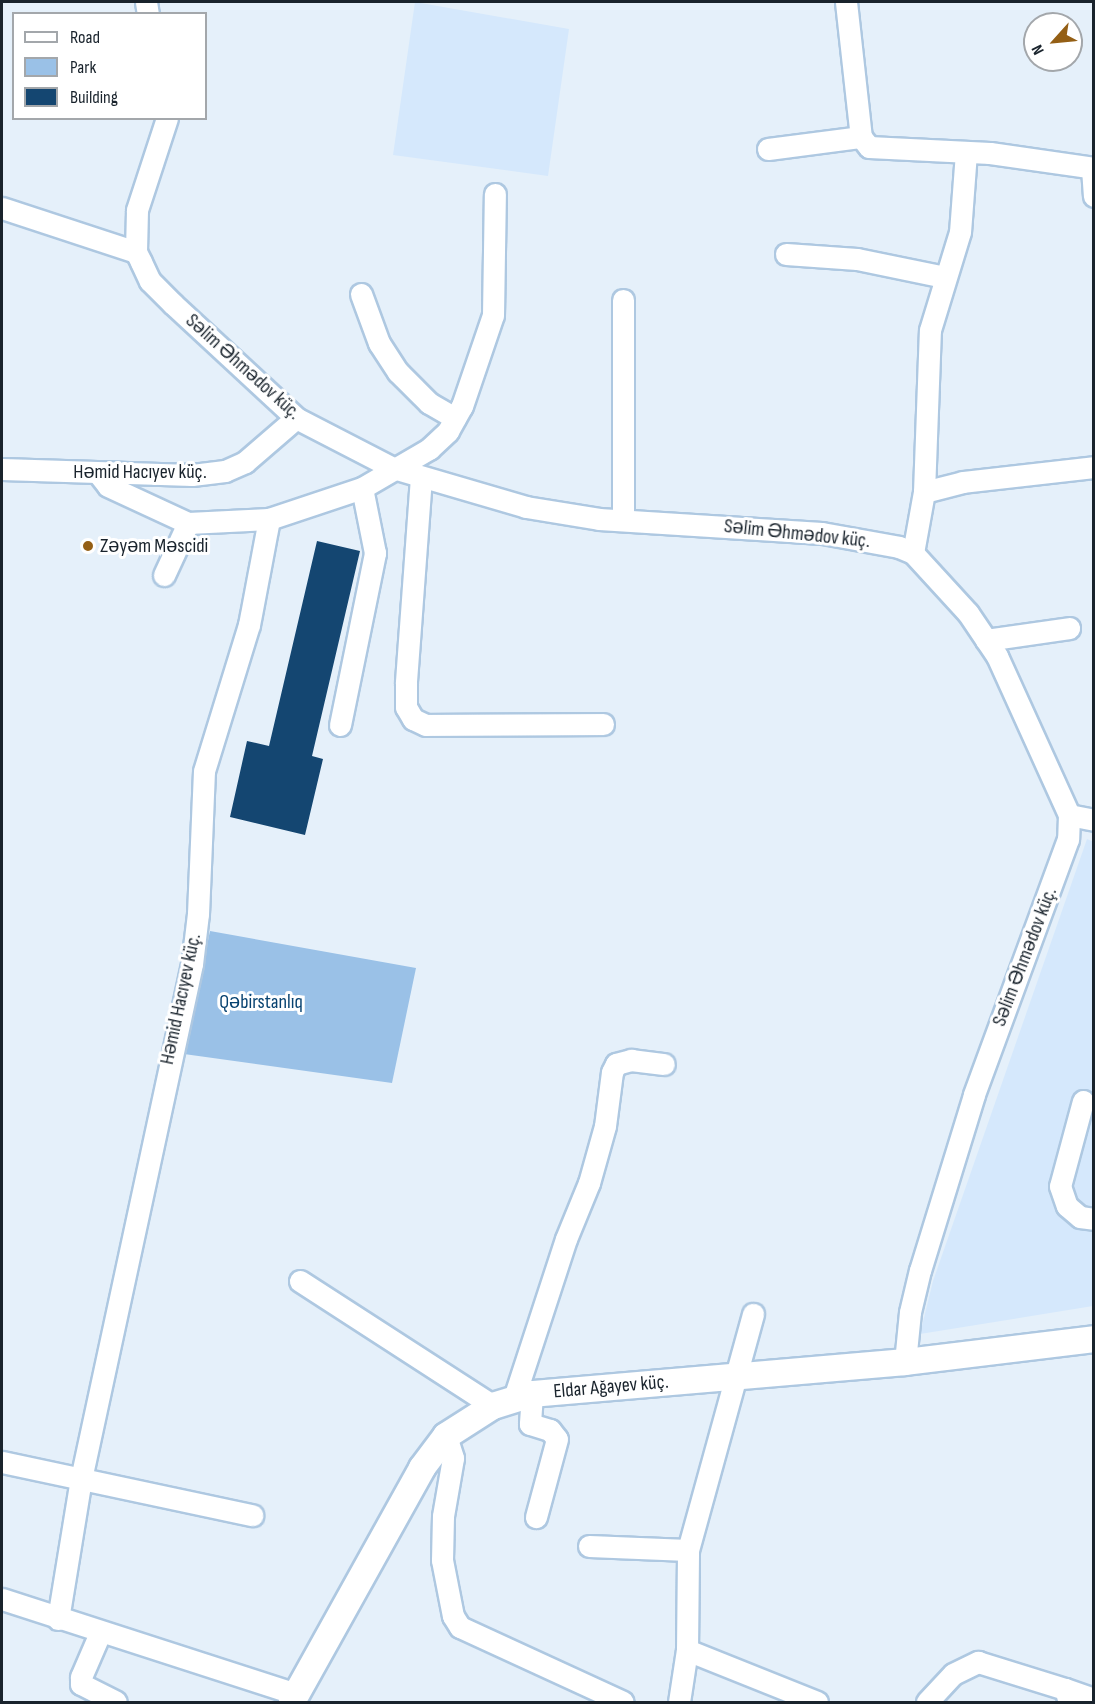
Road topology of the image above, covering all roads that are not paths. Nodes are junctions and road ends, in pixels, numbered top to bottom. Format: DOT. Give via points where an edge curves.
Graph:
graph roads {
  1 [pos="846,2"];
  2 [pos="166,120"];
  3 [pos="861,137"];
  4 [pos="768,149"];
  5 [pos="966,152"];
  6 [pos="1093,168"];
  7 [pos="495,194"];
  8 [pos="1094,196"];
  9 [pos="2,208"];
  10 [pos="136,252"];
  11 [pos="786,254"];
  12 [pos="945,277"];
  13 [pos="361,294"];
  14 [pos="623,300"];
  15 [pos="296,418"];
  16 [pos="455,418"];
  17 [pos="1094,467"];
  18 [pos="393,468"];
  19 [pos="2,469"];
  20 [pos="98,472"];
  21 [pos="421,477"];
  22 [pos="362,488"];
  23 [pos="924,492"];
  24 [pos="269,519"];
  25 [pos="623,520"];
  26 [pos="188,524"];
  27 [pos="914,553"];
  28 [pos="164,575"];
  29 [pos="1069,628"];
  30 [pos="986,640"];
  31 [pos="603,724"];
  32 [pos="340,725"];
  33 [pos="1070,815"];
  34 [pos="1094,820"];
  35 [pos="663,1064"];
  36 [pos="1083,1101"];
  37 [pos="1094,1219"];
  38 [pos="300,1281"];
  39 [pos="753,1314"];
  40 [pos="1094,1339"];
  41 [pos="905,1362"];
  42 [pos="735,1376"];
  43 [pos="513,1399"];
  44 [pos="446,1436"];
  45 [pos="2,1462"];
  46 [pos="81,1479"];
  47 [pos="252,1515"];
  48 [pos="536,1517"];
  49 [pos="589,1546"];
  50 [pos="688,1550"];
  51 [pos="2,1599"];
  52 [pos="58,1619"];
  53 [pos="100,1633"];
  54 [pos="687,1650"];
  55 [pos="1067,1696"];
  56 [pos="294,1698"];
  57 [pos="1094,1699"];
  58 [pos="116,1702"];
  59 [pos="623,1702"];
  60 [pos="679,1702"];
  61 [pos="817,1702"];
  62 [pos="927,1702"];
  1 -- 3 [label="street"];
  2 -- 10 [label="street, Səlim Əhmədov küç." via="137,210"];
  3 -- 4 [label="street"];
  3 -- 5 [label="street" via="875,149"];
  5 -- 6 [label="street"];
  5 -- 12 [label="street" via="960,232"];
  6 -- 8 [label="street"];
  7 -- 16 [label="street" via="492,315"];
  9 -- 10 [label="street"];
  10 -- 15 [label="street, Səlim Əhmədov küç." via="150,280 173,304"];
  11 -- 12 [label="street" via="857,259"];
  12 -- 23 [label="street" via="930,330"];
  13 -- 16 [label="street" via="379,343 398,372 429,403"];
  14 -- 25 [label="street"];
  15 -- 18 [label="street, Səlim Əhmədov küç."];
  15 -- 20 [label="street, Həmid Hacıyev küç." via="245,462 225,471 192,475"];
  16 -- 18 [label="street" via="429,449"];
  17 -- 23 [label="street" via="954,483"];
  18 -- 21 [label="street, Səlim Əhmədov küç."];
  18 -- 22 [label="street"];
  19 -- 20 [label="street, Həmid Hacıyev küç."];
  20 -- 26 [label="street" via="108,486"];
  21 -- 25 [label="street, Səlim Əhmədov küç." via="526,507"];
  21 -- 31 [label="street" via="406,683 406,707 413,719 426,725"];
  22 -- 24 [label="street"];
  22 -- 32 [label="street" via="375,553"];
  23 -- 27 [label="street"];
  24 -- 26 [label="street"];
  24 -- 46 [label="street, Həmid Hacıyev küç." via="249,625 204,771 192,964"];
  25 -- 27 [label="street, Səlim Əhmədov küç." via="822,533 860,538"];
  26 -- 28 [label="street"];
  27 -- 30 [label="street" via="968,613"];
  29 -- 30 [label="street"];
  30 -- 33 [label="street"];
  33 -- 34 [label="street"];
  33 -- 41 [label="street, Səlim Əhmədov küç." via="1059,869 1011,988 920,1270 910,1312"];
  35 -- 43 [label="street" via="631,1060 616,1064 612,1072 605,1126 589,1183"];
  36 -- 37 [label="street" via="1060,1186 1067,1206 1080,1217"];
  38 -- 43 [label="street"];
  39 -- 42 [label="street"];
  40 -- 41 [label="main road, Eldar Ağayev küç."];
  41 -- 42 [label="main road, Eldar Ağayev küç."];
  42 -- 43 [label="main road, Eldar Ağayev küç."];
  42 -- 50 [label="street"];
  43 -- 44 [label="main road, Eldar Ağayev küç."];
  43 -- 48 [label="street" via="530,1424 550,1430 557,1439"];
  44 -- 56 [label="main road, Eldar Ağayev küç." via="422,1468"];
  44 -- 59 [label="street" via="453,1458 443,1516 442,1560 453,1616 460,1627"];
  45 -- 46 [label="street"];
  46 -- 47 [label="street"];
  46 -- 52 [label="street, Həmid Hacıyev küç."];
  49 -- 50 [label="street"];
  50 -- 54 [label="street"];
  51 -- 52 [label="street"];
  52 -- 53 [label="street"];
  53 -- 56 [label="street"];
  53 -- 58 [label="street" via="81,1684 86,1690"];
  54 -- 60 [label="street"];
  54 -- 61 [label="street"];
  55 -- 57 [label="street"];
  55 -- 62 [label="street" via="978,1662 953,1674"];
}
